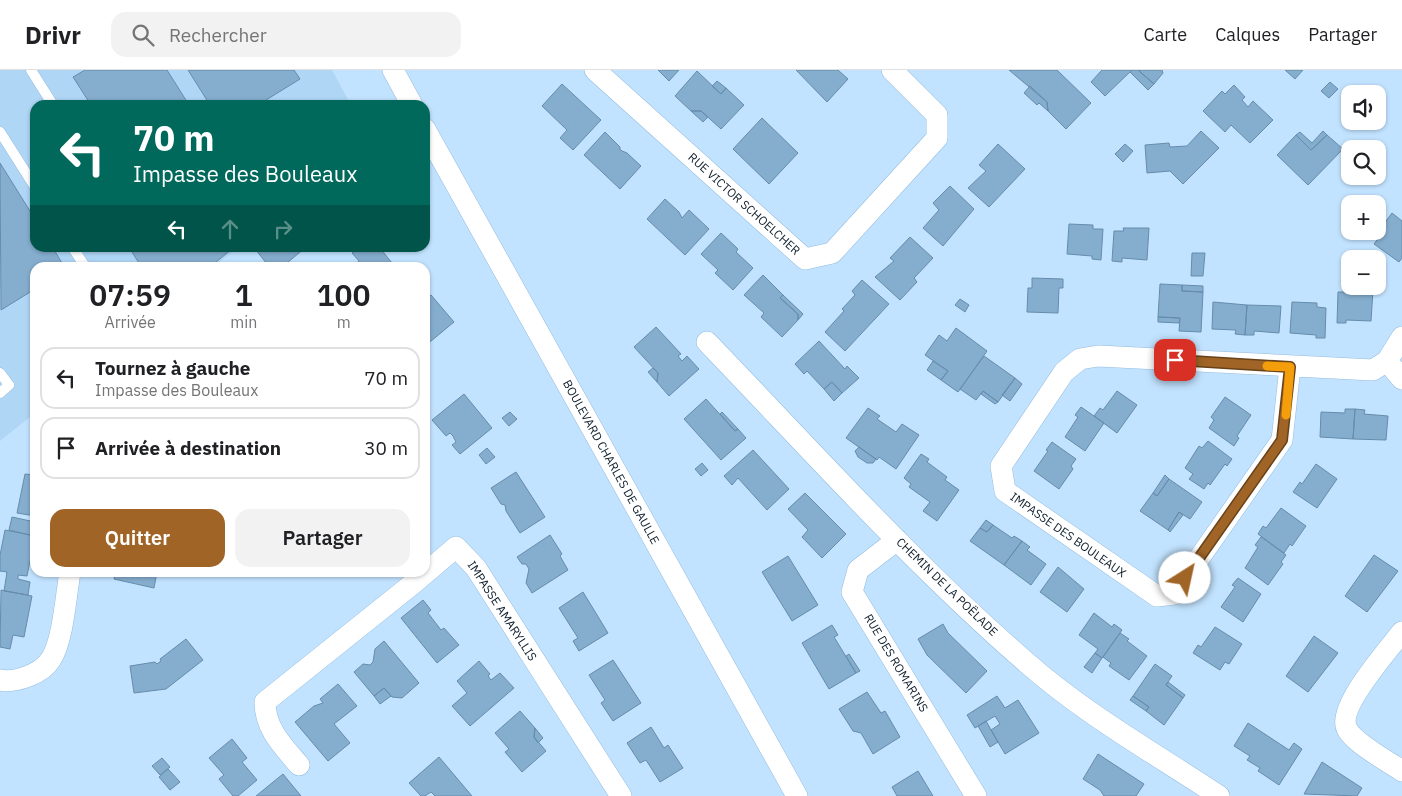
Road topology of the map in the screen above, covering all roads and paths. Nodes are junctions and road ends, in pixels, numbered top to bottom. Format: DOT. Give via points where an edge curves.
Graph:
graph roads {
  1 [pos="31,70"];
  2 [pos="392,70"];
  3 [pos="594,70"];
  4 [pos="892,70"];
  5 [pos="50,100"];
  6 [pos="409,100"];
  7 [pos="0,132"];
  8 [pos="430,138"];
  9 [pos="30,179"];
  10 [pos="1402,337"];
  11 [pos="707,342"];
  12 [pos="1387,361"];
  13 [pos="1290,367"];
  14 [pos="0,373"];
  15 [pos="1402,378"];
  16 [pos="0,393"];
  17 [pos="897,540"];
  18 [pos="430,570"];
  19 [pos="69,577"];
  20 [pos="422,577"];
  21 [pos="1402,632"];
  22 [pos="0,680"];
  23 [pos="299,766"];
  24 [pos="1402,771"];
  25 [pos="621,796"];
  26 [pos="797,796"];
  27 [pos="976,796"];
  28 [pos="1219,796"];
  1 -- 5 [label="lane"];
  2 -- 6 [label="street"];
  3 -- 4 [label="street, RUE VICTOR SCHOELCHER" via="805,259 832,253 936,138 937,115"];
  7 -- 9 [label="lane"];
  8 -- 26 [label="street, BOULEVARD CHARLES DE GAULLE"];
  10 -- 12 [label="street"];
  11 -- 17 [label="street, CHEMIN DE LA POËLADE"];
  12 -- 13 [label="street, IMPASSE DES BOULEAUX" via="1373,370"];
  12 -- 15 [label="street"];
  13 -- 13 [label="street, IMPASSE DES BOULEAUX" via="1282,440 1174,594 1157,596 1004,490 1001,466 1064,372 1080,359 1098,356"];
  14 -- 16 [label="lane" via="9,385"];
  17 -- 27 [label="street, RUE DES ROMARINS" via="858,570 852,592"];
  17 -- 28 [label="street, CHEMIN DE LA POËLADE" via="1027,663 1062,691"];
  18 -- 25 [label="street, IMPASSE AMARYLLIS" via="456,547 476,568"];
  19 -- 22 [label="street" via="58,644 51,661 28,677 12,682"];
  20 -- 23 [label="street, IMPASSE AMARYLLIS" via="265,702 271,730"];
  21 -- 24 [label="street" via="1353,698 1346,714 1346,728 1353,737"];
}
